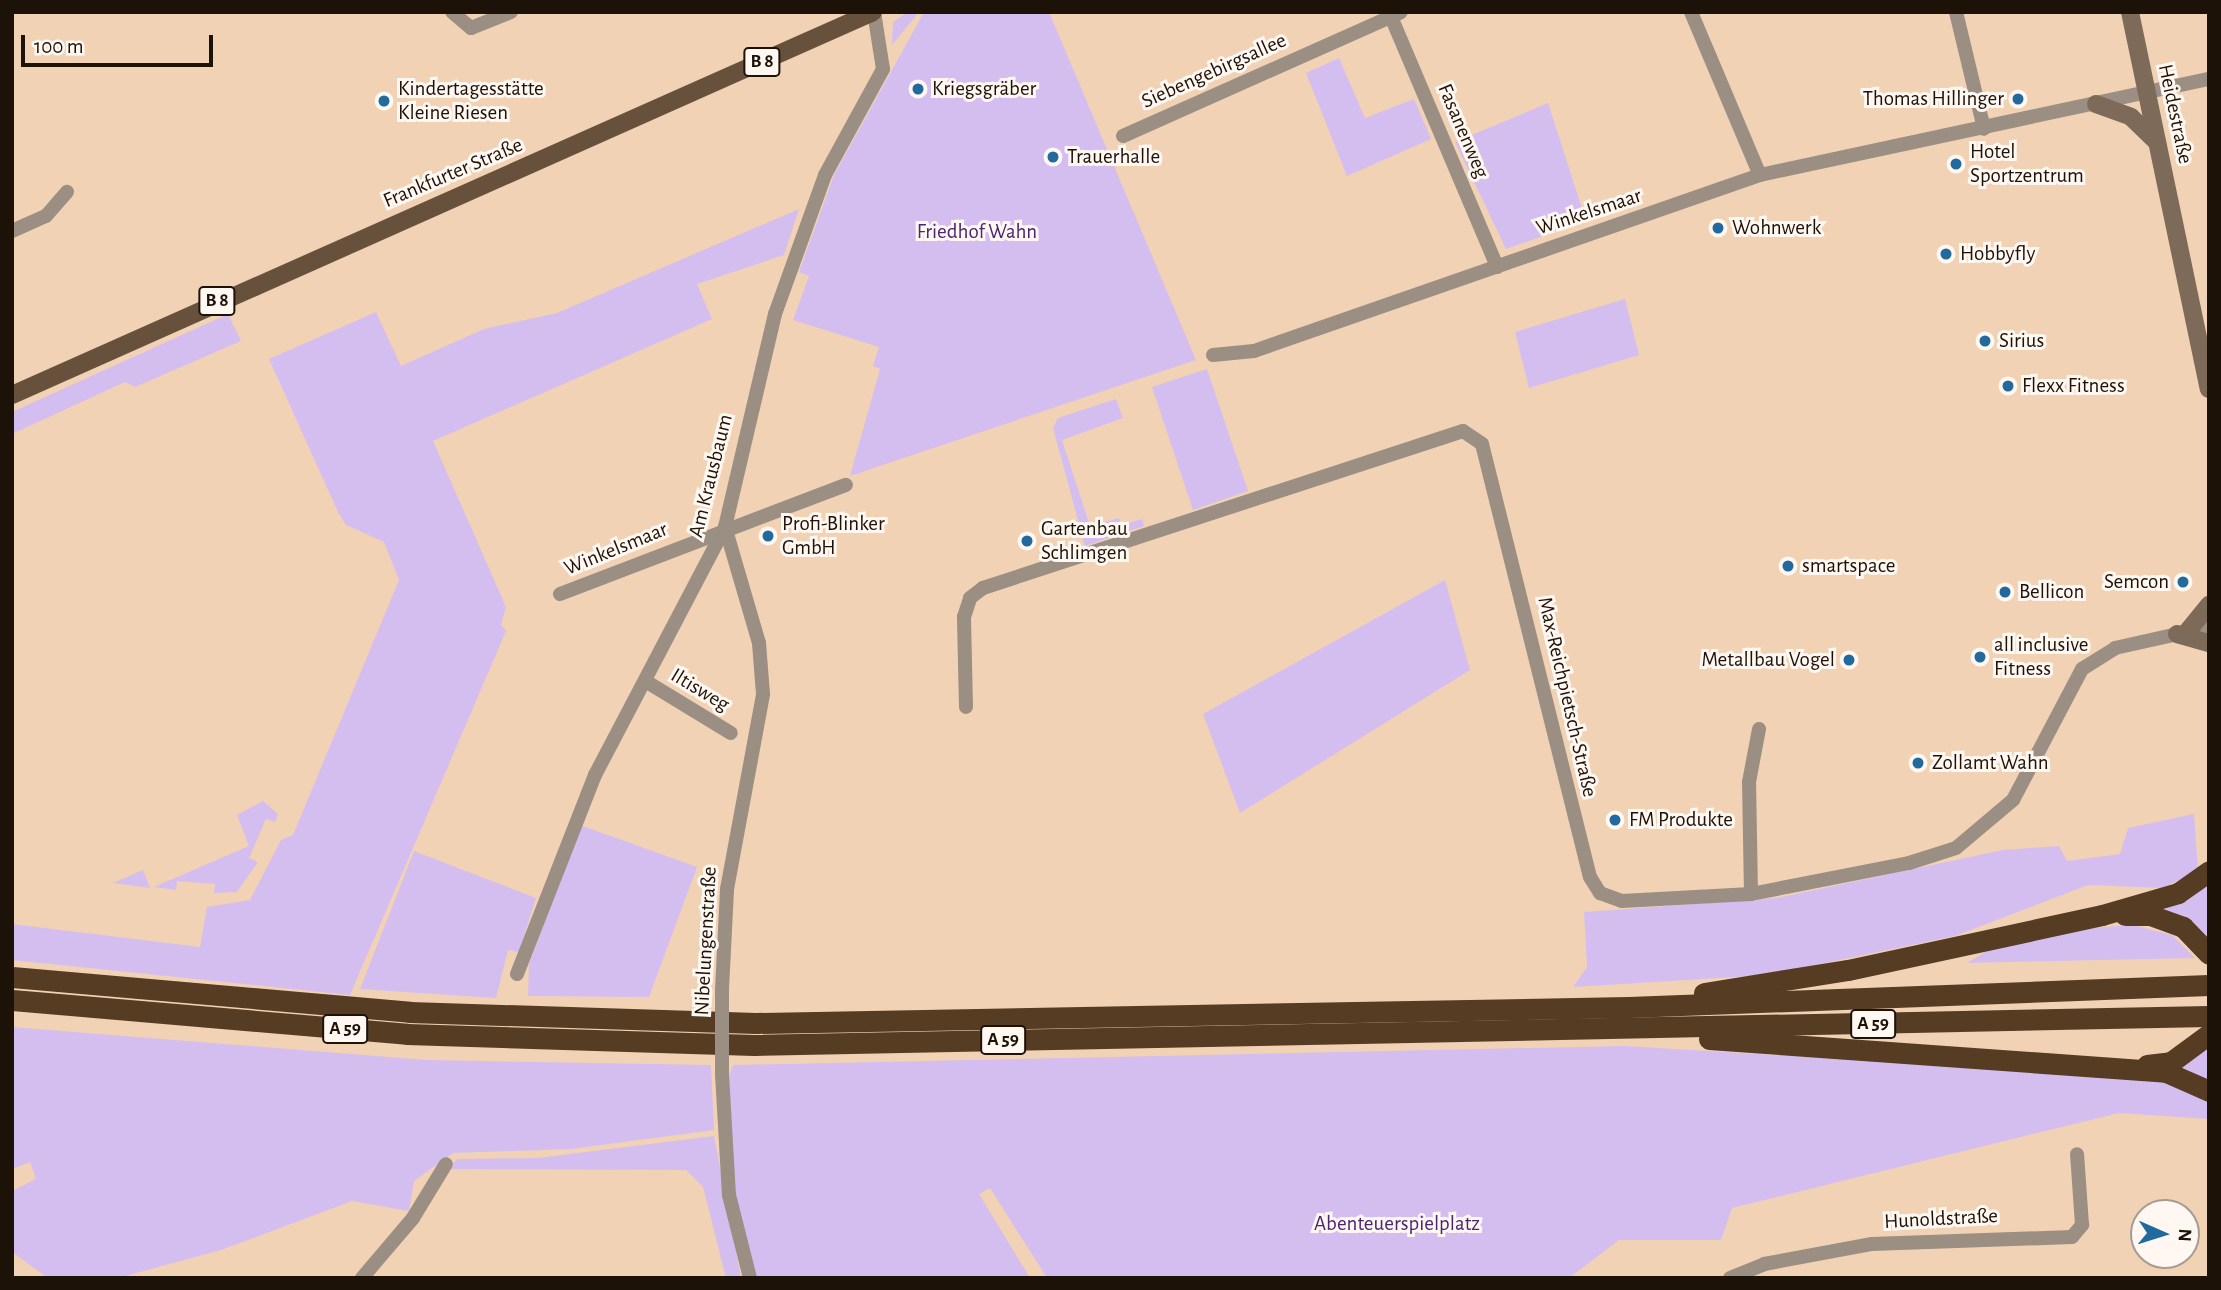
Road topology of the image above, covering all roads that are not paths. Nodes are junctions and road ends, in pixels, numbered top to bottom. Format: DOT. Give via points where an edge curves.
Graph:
graph roads {
  1 [pos="452,12"];
  2 [pos="511,12"];
  3 [pos="873,12"];
  4 [pos="1691,12"];
  5 [pos="1956,12"];
  6 [pos="2130,12"];
  7 [pos="1394,14"];
  8 [pos="2209,79"];
  9 [pos="2147,93"];
  10 [pos="2096,104"];
  11 [pos="1984,129"];
  12 [pos="1122,136"];
  13 [pos="2157,142"];
  14 [pos="1760,175"];
  15 [pos="66,192"];
  16 [pos="12,231"];
  17 [pos="1497,267"];
  18 [pos="1213,355"];
  19 [pos="89,357"];
  20 [pos="12,384"];
  21 [pos="2209,389"];
  22 [pos="12,395"];
  23 [pos="846,485"];
  24 [pos="725,527"];
  25 [pos="559,594"];
  26 [pos="2209,605"];
  27 [pos="2209,627"];
  28 [pos="2182,633"];
  29 [pos="2209,643"];
  30 [pos="647,682"];
  31 [pos="966,707"];
  32 [pos="1759,729"];
  33 [pos="731,733"];
  34 [pos="2209,871"];
  35 [pos="1751,894"];
  36 [pos="2102,915"];
  37 [pos="2209,954"];
  38 [pos="517,974"];
  39 [pos="12,977"];
  40 [pos="2209,985"];
  41 [pos="12,1000"];
  42 [pos="1629,1007"];
  43 [pos="2209,1016"];
  44 [pos="1589,1030"];
  45 [pos="2209,1034"];
  46 [pos="2124,1068"];
  47 [pos="2209,1091"];
  48 [pos="2077,1154"];
  49 [pos="446,1164"];
  50 [pos="362,1278"];
  51 [pos="750,1278"];
  52 [pos="1730,1278"];
  1 -- 2 [label="street" via="471,28"];
  3 -- 19 [label="main road, Frankfurter Straße / B 8"];
  3 -- 24 [label="street, Am Krausbaum" via="883,69 807,220 760,366"];
  4 -- 14 [label="street"];
  5 -- 11 [label="street"];
  6 -- 9 [label="main road, Heidestraße"];
  7 -- 12 [label="street, Siebengebirgsallee"];
  7 -- 17 [label="street, Fasanenweg"];
  8 -- 9 [label="street, Winkelsmaar"];
  9 -- 10 [label="street, Winkelsmaar"];
  9 -- 13 [label="main road, Heidestraße"];
  10 -- 11 [label="street, Winkelsmaar"];
  10 -- 13 [label="main road" via="2131,117"];
  11 -- 14 [label="street, Winkelsmaar"];
  13 -- 21 [label="main road, Heidestraße"];
  14 -- 17 [label="street, Winkelsmaar"];
  15 -- 16 [label="street" via="46,216"];
  17 -- 18 [label="street, Winkelsmaar" via="1254,351"];
  19 -- 20 [label="main road, Frankfurter Straße / B 8"];
  19 -- 22 [label="main road, Frankfurter Straße / B 8"];
  23 -- 24 [label="street, Winkelsmaar"];
  24 -- 25 [label="street, Winkelsmaar"];
  24 -- 30 [label="street, Am Krausbaum"];
  24 -- 51 [label="street, Nibelungenstraße, bridge" via="759,643 763,695 727,889 722,989 729,1195"];
  26 -- 28 [label="main road"];
  27 -- 28 [label="street, Max-Reichpietsch-Straße"];
  28 -- 29 [label="main road"];
  28 -- 35 [label="street, Max-Reichpietsch-Straße" via="2115,649 2082,669 2013,800 1988,827 1956,848 1909,863"];
  30 -- 33 [label="street, Iltisweg"];
  30 -- 38 [label="street, Am Krausbaum" via="588,791"];
  31 -- 35 [label="street, Max-Reichpietsch-Straße" via="964,617 970,598 984,588 1463,430 1482,444 1594,886 1611,898 1644,902"];
  32 -- 35 [label="street" via="1749,782"];
  34 -- 36 [label="highway" via="2178,893"];
  36 -- 37 [label="highway" via="2161,919 2183,927"];
  36 -- 42 [label="highway" via="1848,970"];
  39 -- 42 [label="highway, A 59" via="409,1012 756,1023"];
  40 -- 42 [label="highway, A 59"];
  41 -- 44 [label="highway, A 59" via="407,1034 678,1044"];
  43 -- 44 [label="highway, A 59"];
  44 -- 46 [label="highway"];
  45 -- 46 [label="highway" via="2171,1062"];
  46 -- 47 [label="highway" via="2166,1073"];
  48 -- 52 [label="street, Hunoldstraße" via="2082,1225 2072,1237 1872,1244 1764,1264"];
  49 -- 50 [label="street" via="413,1218"];
}
